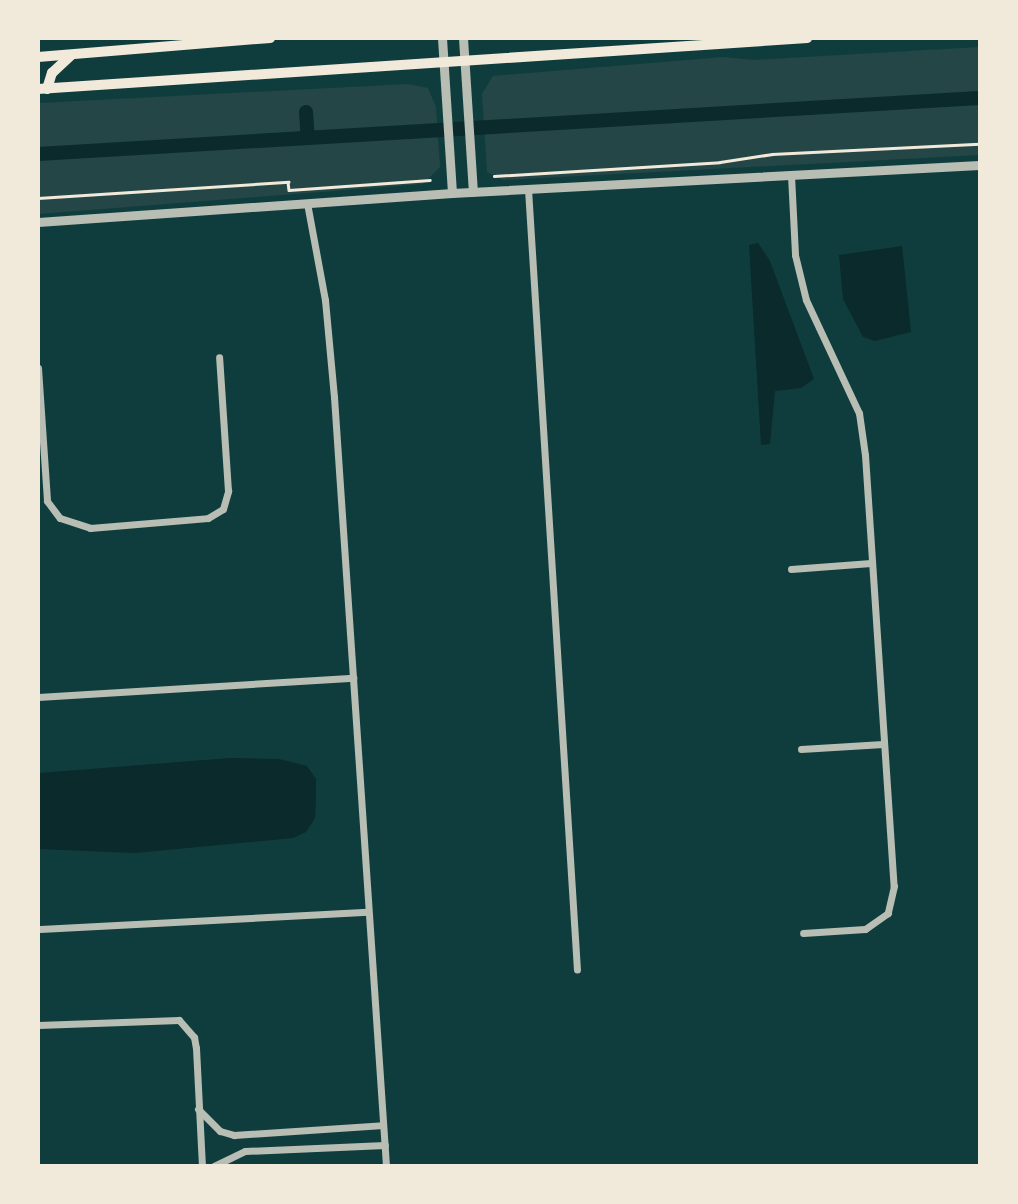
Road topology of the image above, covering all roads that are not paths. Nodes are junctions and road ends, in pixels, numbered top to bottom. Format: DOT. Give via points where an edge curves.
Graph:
graph roads {
  1 [pos="270,38"];
  2 [pos="442,38"];
  3 [pos="463,38"];
  4 [pos="807,38"];
  5 [pos="245,40"];
  6 [pos="71,55"];
  7 [pos="38,57"];
  8 [pos="464,61"];
  9 [pos="444,62"];
  10 [pos="43,89"];
  11 [pos="979,165"];
  12 [pos="791,175"];
  13 [pos="528,189"];
  14 [pos="473,192"];
  15 [pos="452,194"];
  16 [pos="307,203"];
  17 [pos="38,222"];
  18 [pos="219,357"];
  19 [pos="38,369"];
  20 [pos="871,563"];
  21 [pos="791,569"];
  22 [pos="353,677"];
  23 [pos="38,697"];
  24 [pos="883,744"];
  25 [pos="801,749"];
  26 [pos="368,912"];
  27 [pos="40,929"];
  28 [pos="803,933"];
  29 [pos="578,969"];
  30 [pos="38,1025"];
  31 [pos="198,1108"];
  32 [pos="383,1125"];
  33 [pos="385,1145"];
  34 [pos="202,1166"];
  35 [pos="214,1166"];
  36 [pos="386,1166"];
  1 -- 5 [label="main road"];
  2 -- 9 [label="street"];
  3 -- 8 [label="street"];
  4 -- 8 [label="main road"];
  5 -- 6 [label="main road"];
  6 -- 7 [label="main road"];
  6 -- 10 [label="main road"];
  8 -- 9 [label="main road"];
  8 -- 14 [label="street"];
  9 -- 10 [label="main road"];
  9 -- 15 [label="street"];
  11 -- 12 [label="street"];
  12 -- 13 [label="street"];
  12 -- 20 [label="street" via="796,255 806,300 859,413"];
  13 -- 14 [label="street"];
  13 -- 29 [label="street"];
  14 -- 15 [label="street"];
  15 -- 16 [label="street"];
  16 -- 17 [label="street"];
  16 -- 22 [label="street" via="325,300"];
  18 -- 19 [label="street" via="228,491 223,509 208,519 90,528 60,518 47,501"];
  20 -- 21 [label="street"];
  20 -- 24 [label="street"];
  22 -- 23 [label="street"];
  22 -- 26 [label="street"];
  24 -- 25 [label="street"];
  24 -- 28 [label="street" via="894,886 888,913 865,929"];
  26 -- 27 [label="street"];
  26 -- 32 [label="street"];
  30 -- 31 [label="street" via="179,1020 194,1037"];
  31 -- 32 [label="street" via="220,1130 234,1135"];
  31 -- 34 [label="street"];
  32 -- 33 [label="street"];
  33 -- 35 [label="street" via="245,1151"];
  33 -- 36 [label="street"];
}
